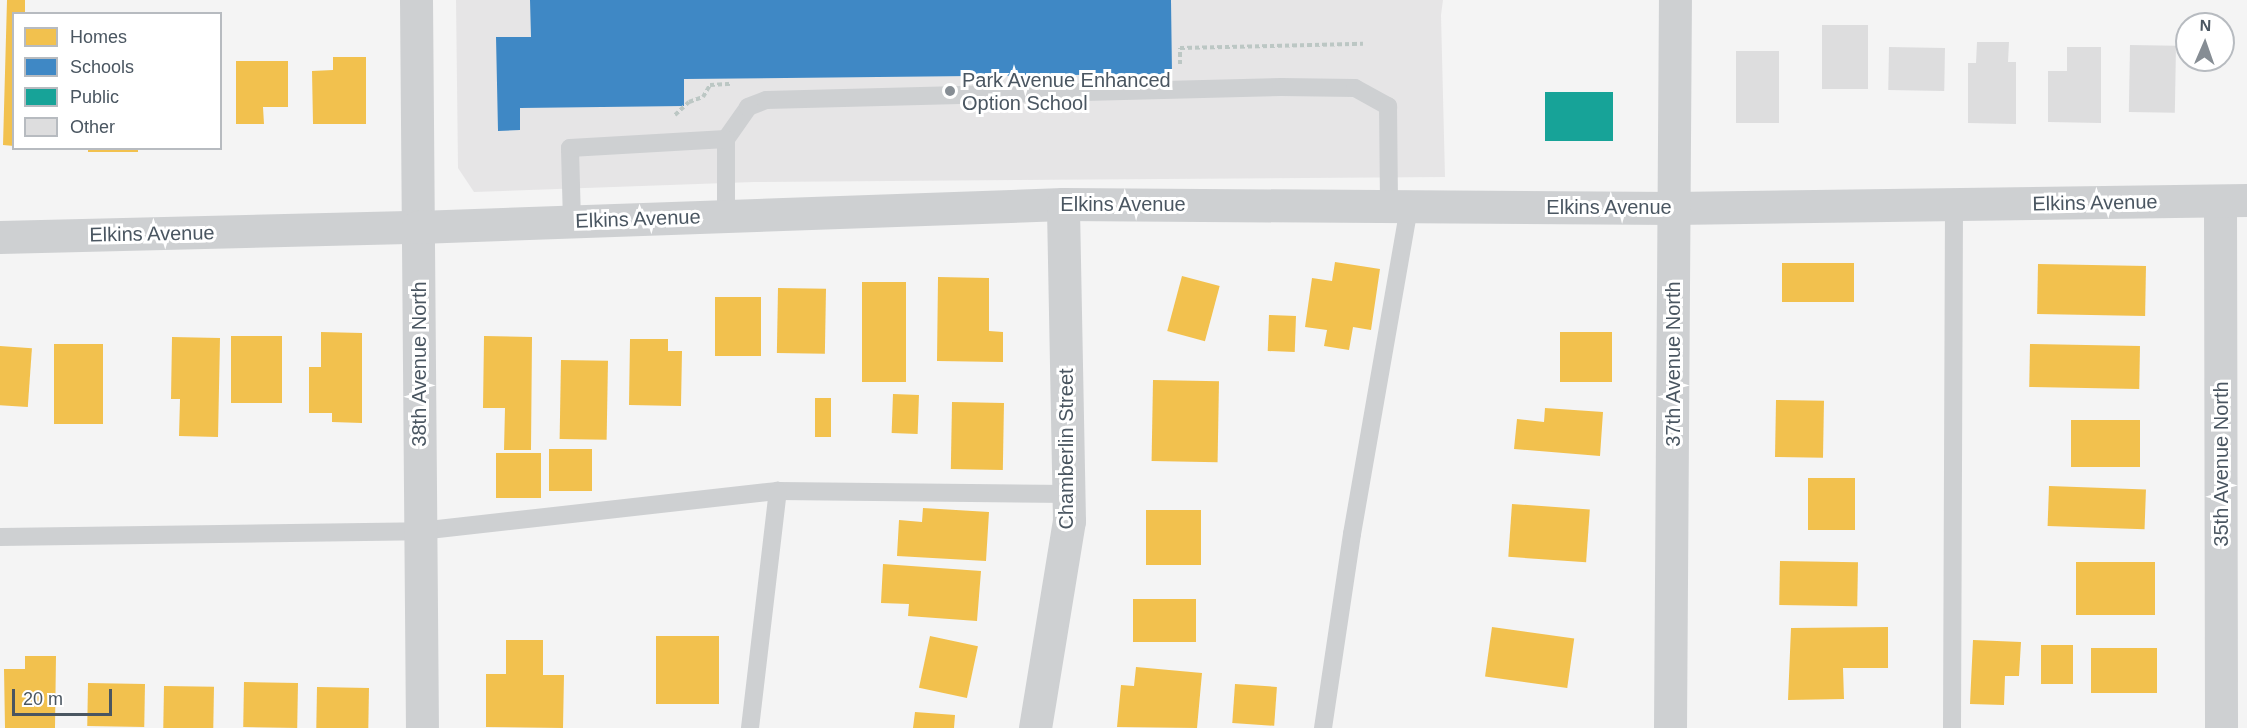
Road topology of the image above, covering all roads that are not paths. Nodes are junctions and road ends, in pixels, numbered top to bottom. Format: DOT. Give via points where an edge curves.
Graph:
graph roads {
  1 [pos="416,0"];
  2 [pos="1675,0"];
  3 [pos="726,139"];
  4 [pos="2234,201"];
  5 [pos="1063,204"];
  6 [pos="1954,204"];
  7 [pos="1399,206"];
  8 [pos="1674,208"];
  9 [pos="726,216"];
  10 [pos="573,221"];
  11 [pos="418,227"];
  12 [pos="0,237"];
  13 [pos="778,491"];
  14 [pos="1068,494"];
  15 [pos="420,531"];
  16 [pos="0,537"];
  17 [pos="422,728"];
  18 [pos="750,728"];
  19 [pos="1035,728"];
  20 [pos="1323,728"];
  21 [pos="1670,728"];
  22 [pos="1952,728"];
  23 [pos="2221,728"];
  1 -- 11 [label="street, 38th Avenue North"];
  2 -- 8 [label="street, 37th Avenue North"];
  3 -- 7 [label="lane" via="748,107 766,100 1355,88 1388,106"];
  3 -- 9 [label="lane"];
  3 -- 10 [label="lane" via="570,148"];
  4 -- 6 [label="street, Elkins Avenue"];
  4 -- 23 [label="street, 35th Avenue North"];
  5 -- 7 [label="street, Elkins Avenue"];
  5 -- 9 [label="street, Elkins Avenue"];
  5 -- 14 [label="street, Chamberlin Street"];
  6 -- 8 [label="street, Elkins Avenue"];
  6 -- 22 [label="lane"];
  7 -- 8 [label="street, Elkins Avenue"];
  7 -- 20 [label="lane"];
  8 -- 21 [label="street, 37th Avenue North"];
  9 -- 10 [label="street, Elkins Avenue"];
  10 -- 11 [label="street, Elkins Avenue"];
  11 -- 12 [label="street, Elkins Avenue"];
  11 -- 15 [label="street, 38th Avenue North"];
  13 -- 14 [label="lane"];
  13 -- 15 [label="lane"];
  13 -- 18 [label="lane"];
  14 -- 19 [label="street, Chamberlin Street" via="1069,521"];
  15 -- 16 [label="lane"];
  15 -- 17 [label="street, 38th Avenue North"];
}
